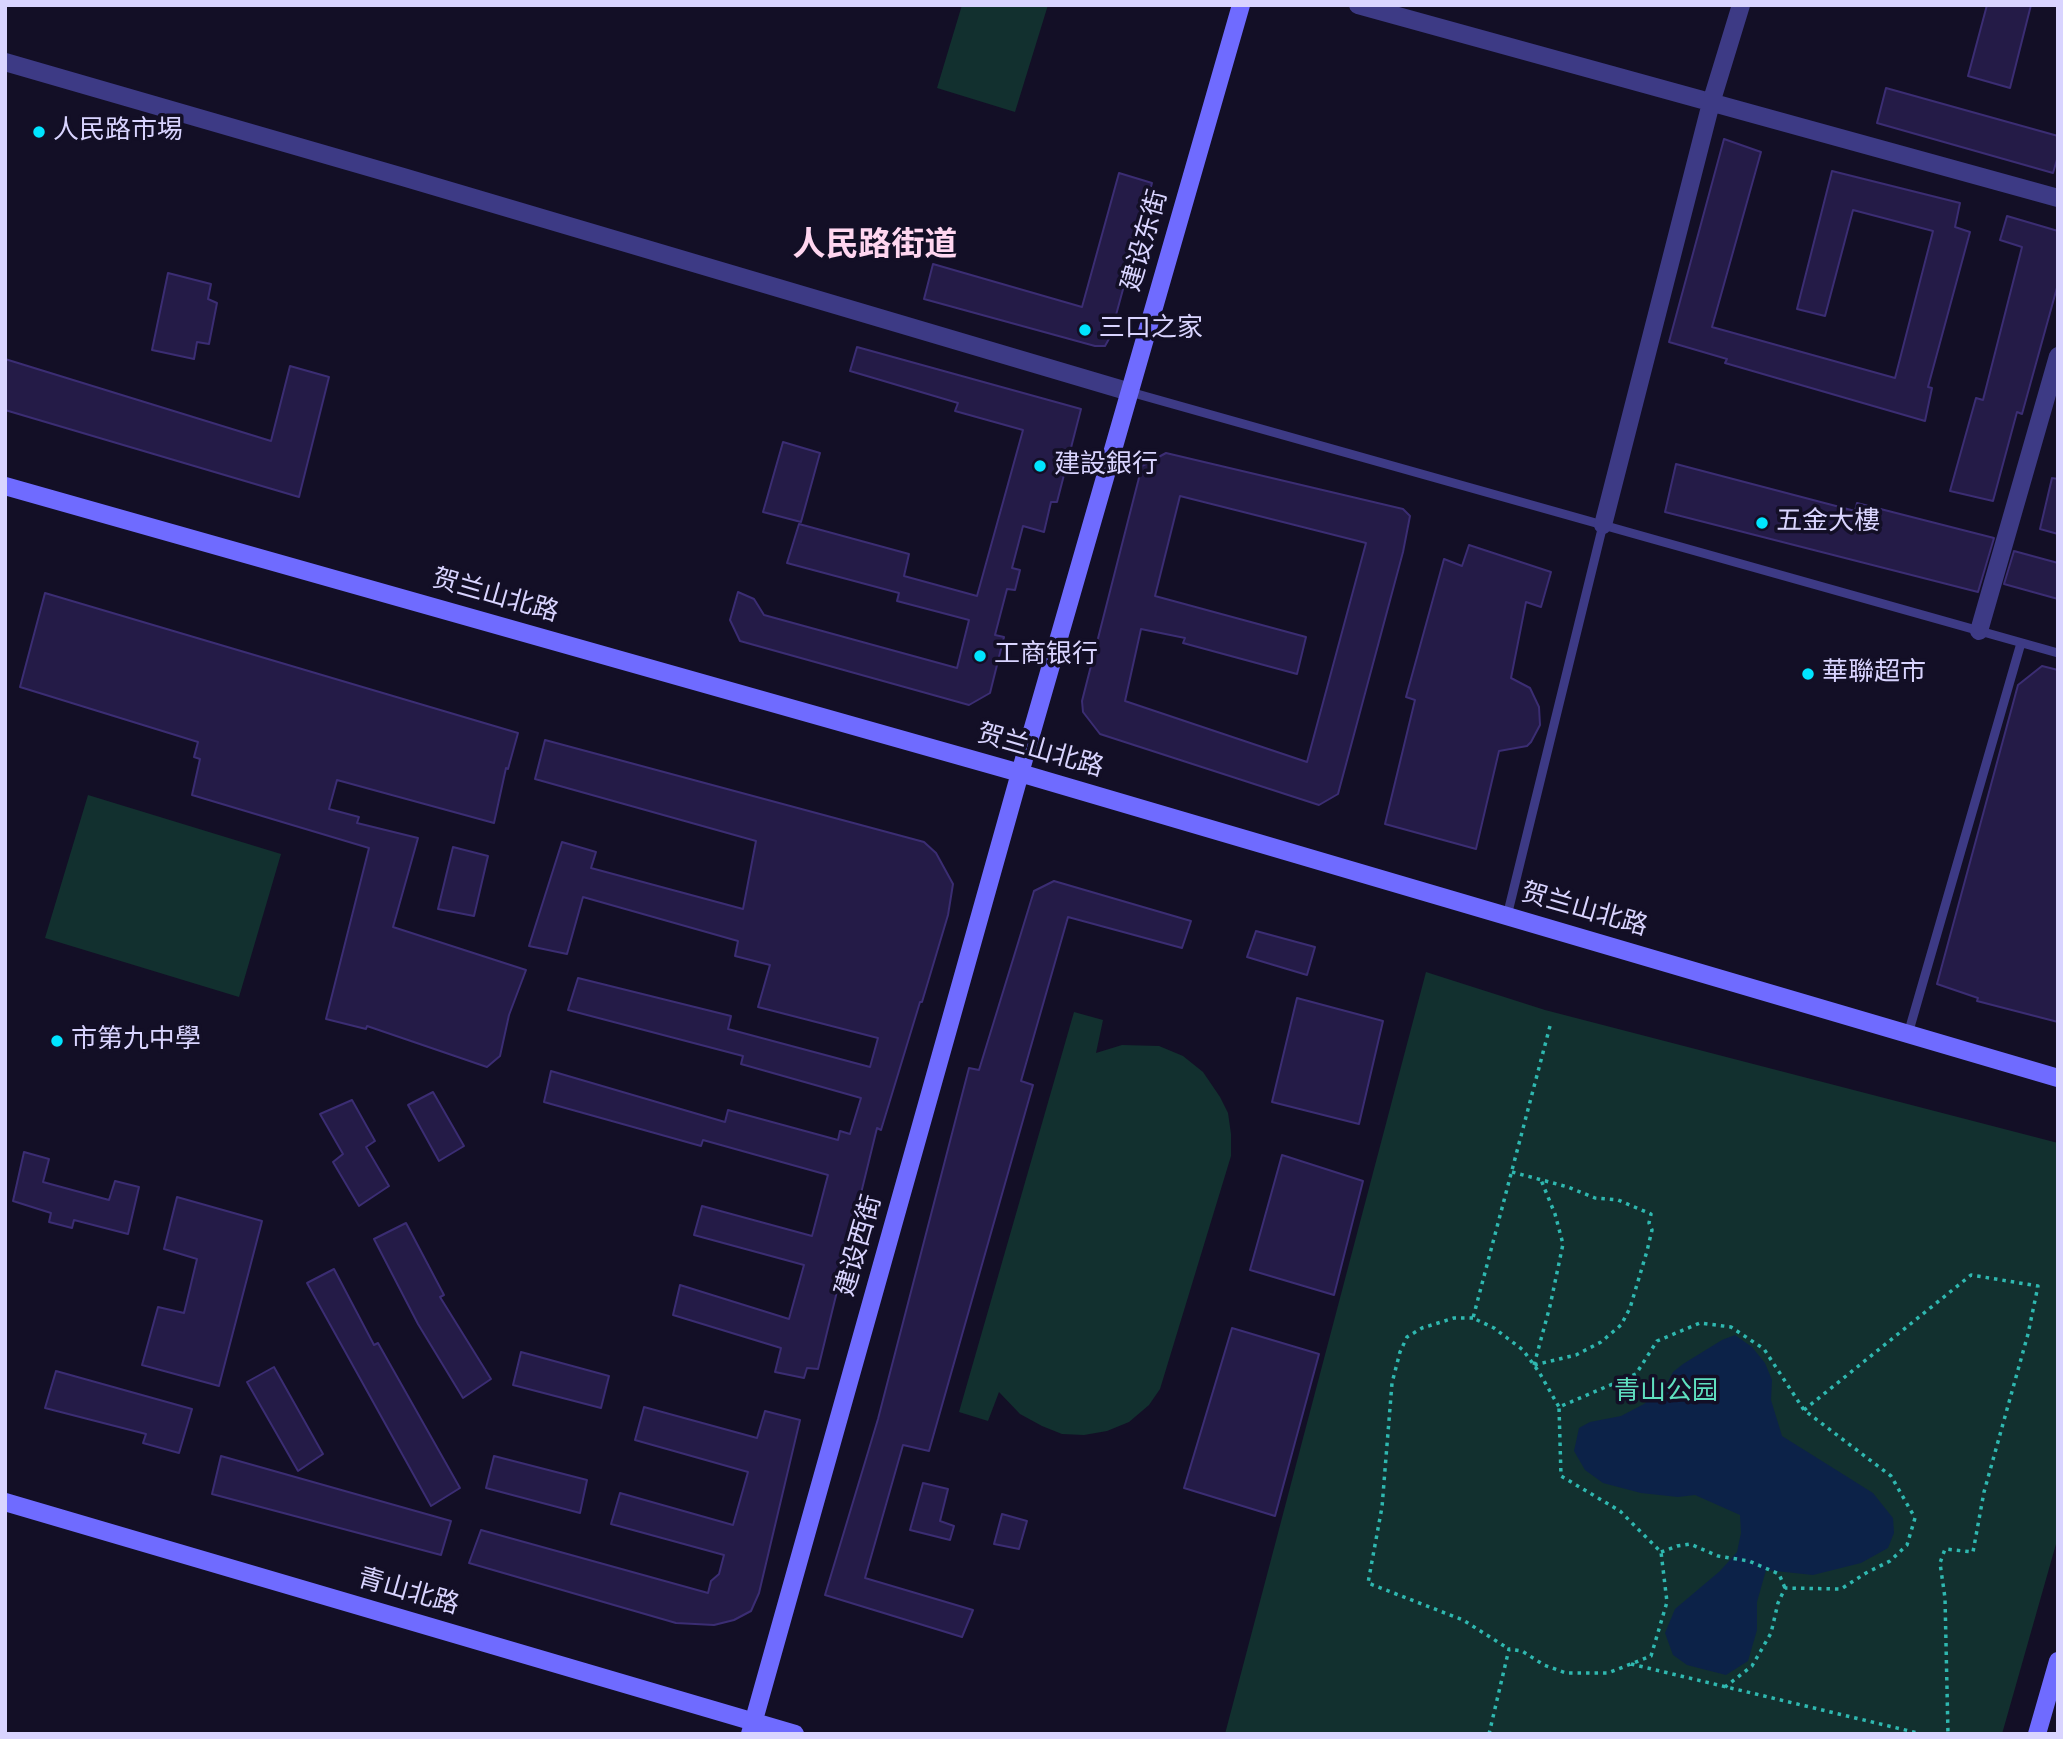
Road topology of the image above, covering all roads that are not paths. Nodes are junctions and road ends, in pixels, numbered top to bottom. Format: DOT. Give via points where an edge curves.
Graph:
graph roads {
  1 [pos="1241,5"];
  2 [pos="1358,5"];
  3 [pos="1741,5"];
  4 [pos="5,62"];
  5 [pos="1711,103"];
  6 [pos="2058,198"];
  7 [pos="2058,356"];
  8 [pos="1130,392"];
  9 [pos="5,485"];
  10 [pos="1603,525"];
  11 [pos="1979,631"];
  12 [pos="2021,643"];
  13 [pos="2058,653"];
  14 [pos="1020,773"];
  15 [pos="1507,916"];
  16 [pos="1908,1034"];
  17 [pos="2058,1078"];
  18 [pos="5,1502"];
  19 [pos="2058,1661"];
  20 [pos="752,1728"];
  21 [pos="796,1734"];
  22 [pos="2037,1734"];
  1 -- 8 [label="main road, 建设东街"];
  2 -- 5 [label="street"];
  3 -- 5 [label="street"];
  4 -- 8 [label="street"];
  5 -- 6 [label="street"];
  5 -- 10 [label="street"];
  7 -- 11 [label="street"];
  8 -- 10 [label="lane"];
  8 -- 14 [label="main road, 建设东街"];
  9 -- 14 [label="main road, 贺兰山北路"];
  10 -- 11 [label="lane"];
  10 -- 15 [label="lane"];
  11 -- 12 [label="lane"];
  12 -- 13 [label="lane"];
  12 -- 16 [label="lane"];
  14 -- 15 [label="main road, 贺兰山北路"];
  14 -- 20 [label="main road, 建设西街"];
  15 -- 16 [label="main road, 贺兰山北路"];
  16 -- 17 [label="main road, 贺兰山北路"];
  18 -- 20 [label="main road, 青山北路"];
  19 -- 22 [label="main road"];
  20 -- 21 [label="main road, 青山北路"];
}
